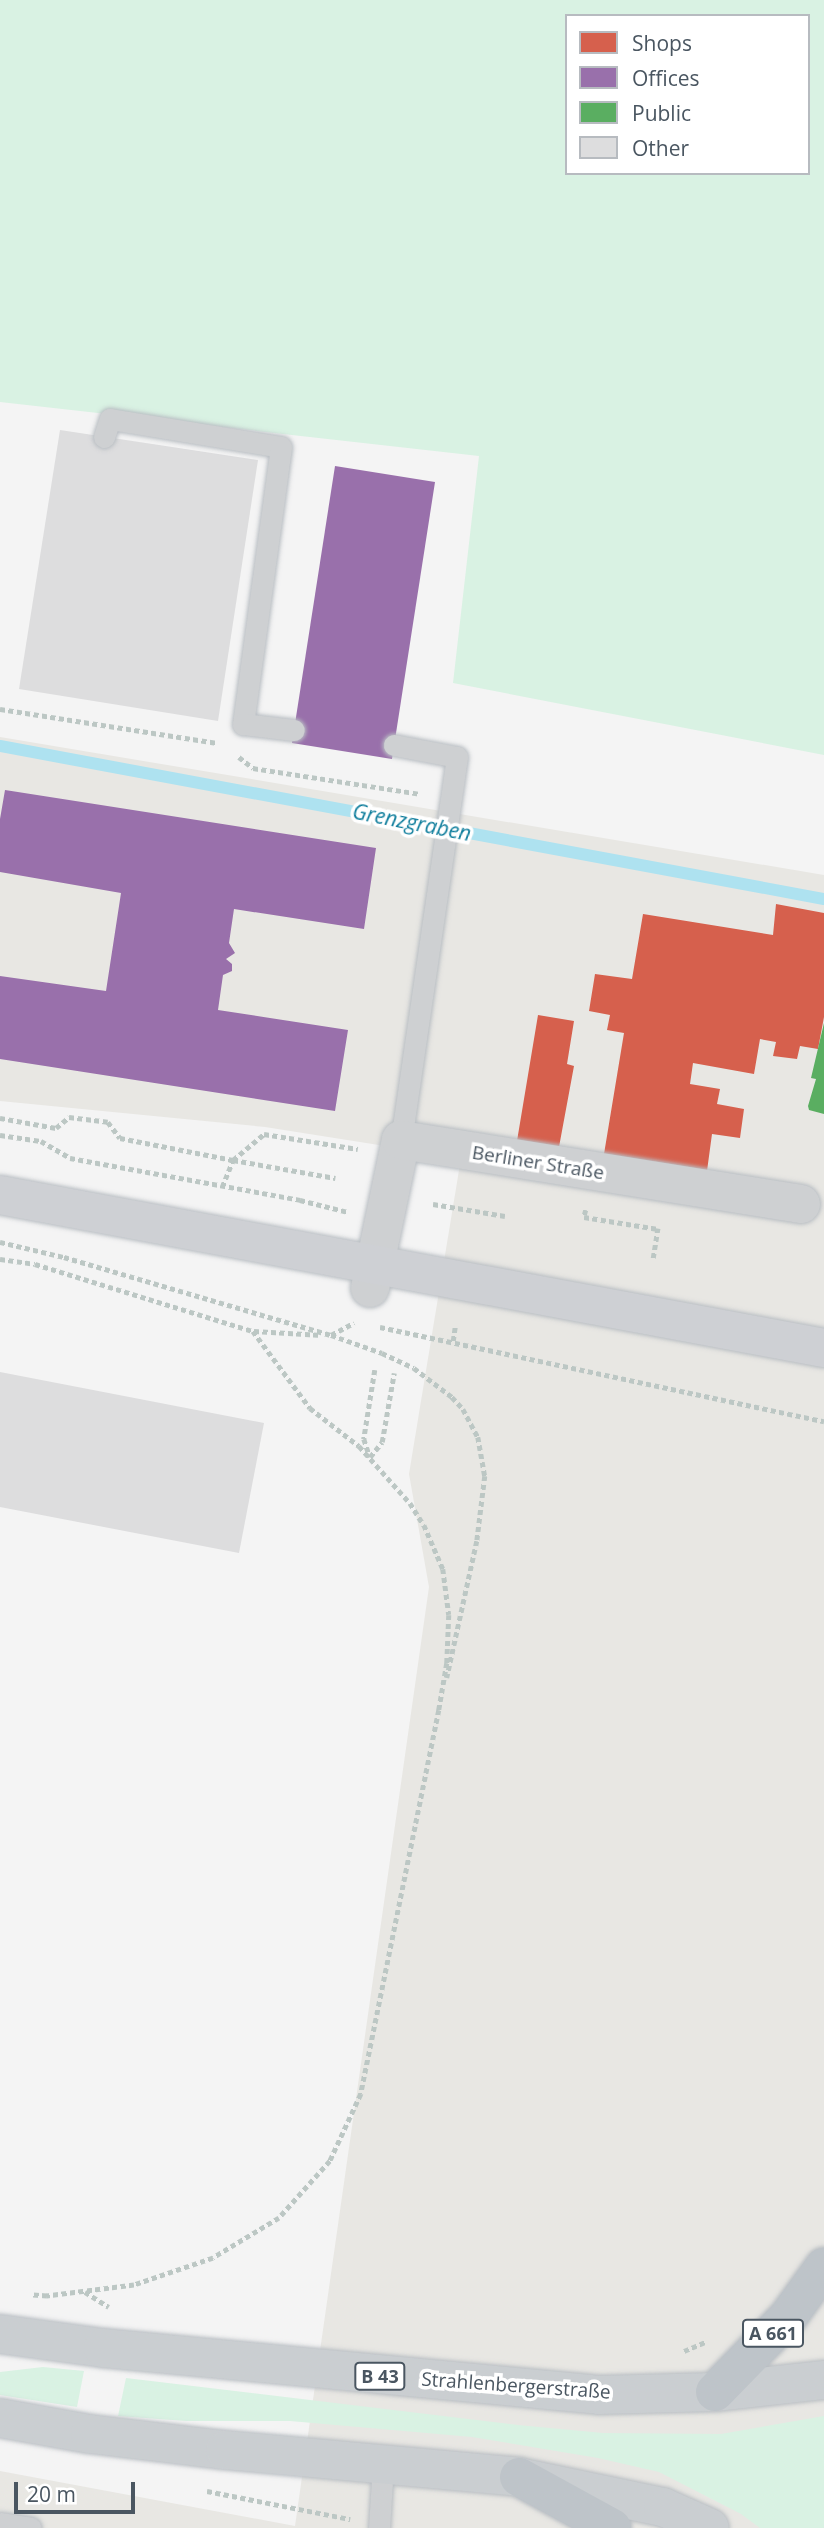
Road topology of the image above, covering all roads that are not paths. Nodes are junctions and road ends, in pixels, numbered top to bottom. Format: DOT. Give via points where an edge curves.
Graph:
graph roads {
  1 [pos="104,437"];
  2 [pos="294,730"];
  3 [pos="394,745"];
  4 [pos="399,1148"];
  5 [pos="0,1195"];
  6 [pos="801,1204"];
  7 [pos="367,1300"];
  8 [pos="824,1348"];
  9 [pos="824,1372"];
  10 [pos="824,2267"];
  11 [pos="0,2334"];
  12 [pos="824,2380"];
  13 [pos="715,2392"];
  14 [pos="0,2418"];
  15 [pos="383,2464"];
  16 [pos="519,2477"];
  17 [pos="0,2523"];
  18 [pos="32,2528"];
  19 [pos="379,2528"];
  20 [pos="612,2528"];
  21 [pos="709,2528"];
  1 -- 2 [label="lane" via="110,419 281,447 243,724"];
  3 -- 4 [label="lane" via="457,757"];
  4 -- 6 [label="street, Berliner Straße"];
  4 -- 7 [label="street"];
  5 -- 7 [label="main road" via="211,1233"];
  7 -- 8 [label="main road"];
  7 -- 9 [label="main road"];
  10 -- 13 [label="highway, A 661" via="788,2317"];
  11 -- 13 [label="main road, Strahlenbergerstraße / B 43" via="338,2372 600,2395"];
  12 -- 13 [label="main road, Strahlenbergerstraße / B 43"];
  14 -- 15 [label="main road" via="90,2434"];
  15 -- 16 [label="main road"];
  15 -- 19 [label="lane"];
  16 -- 20 [label="highway"];
  16 -- 21 [label="main road" via="663,2507"];
  17 -- 18 [label="lane"];
}
